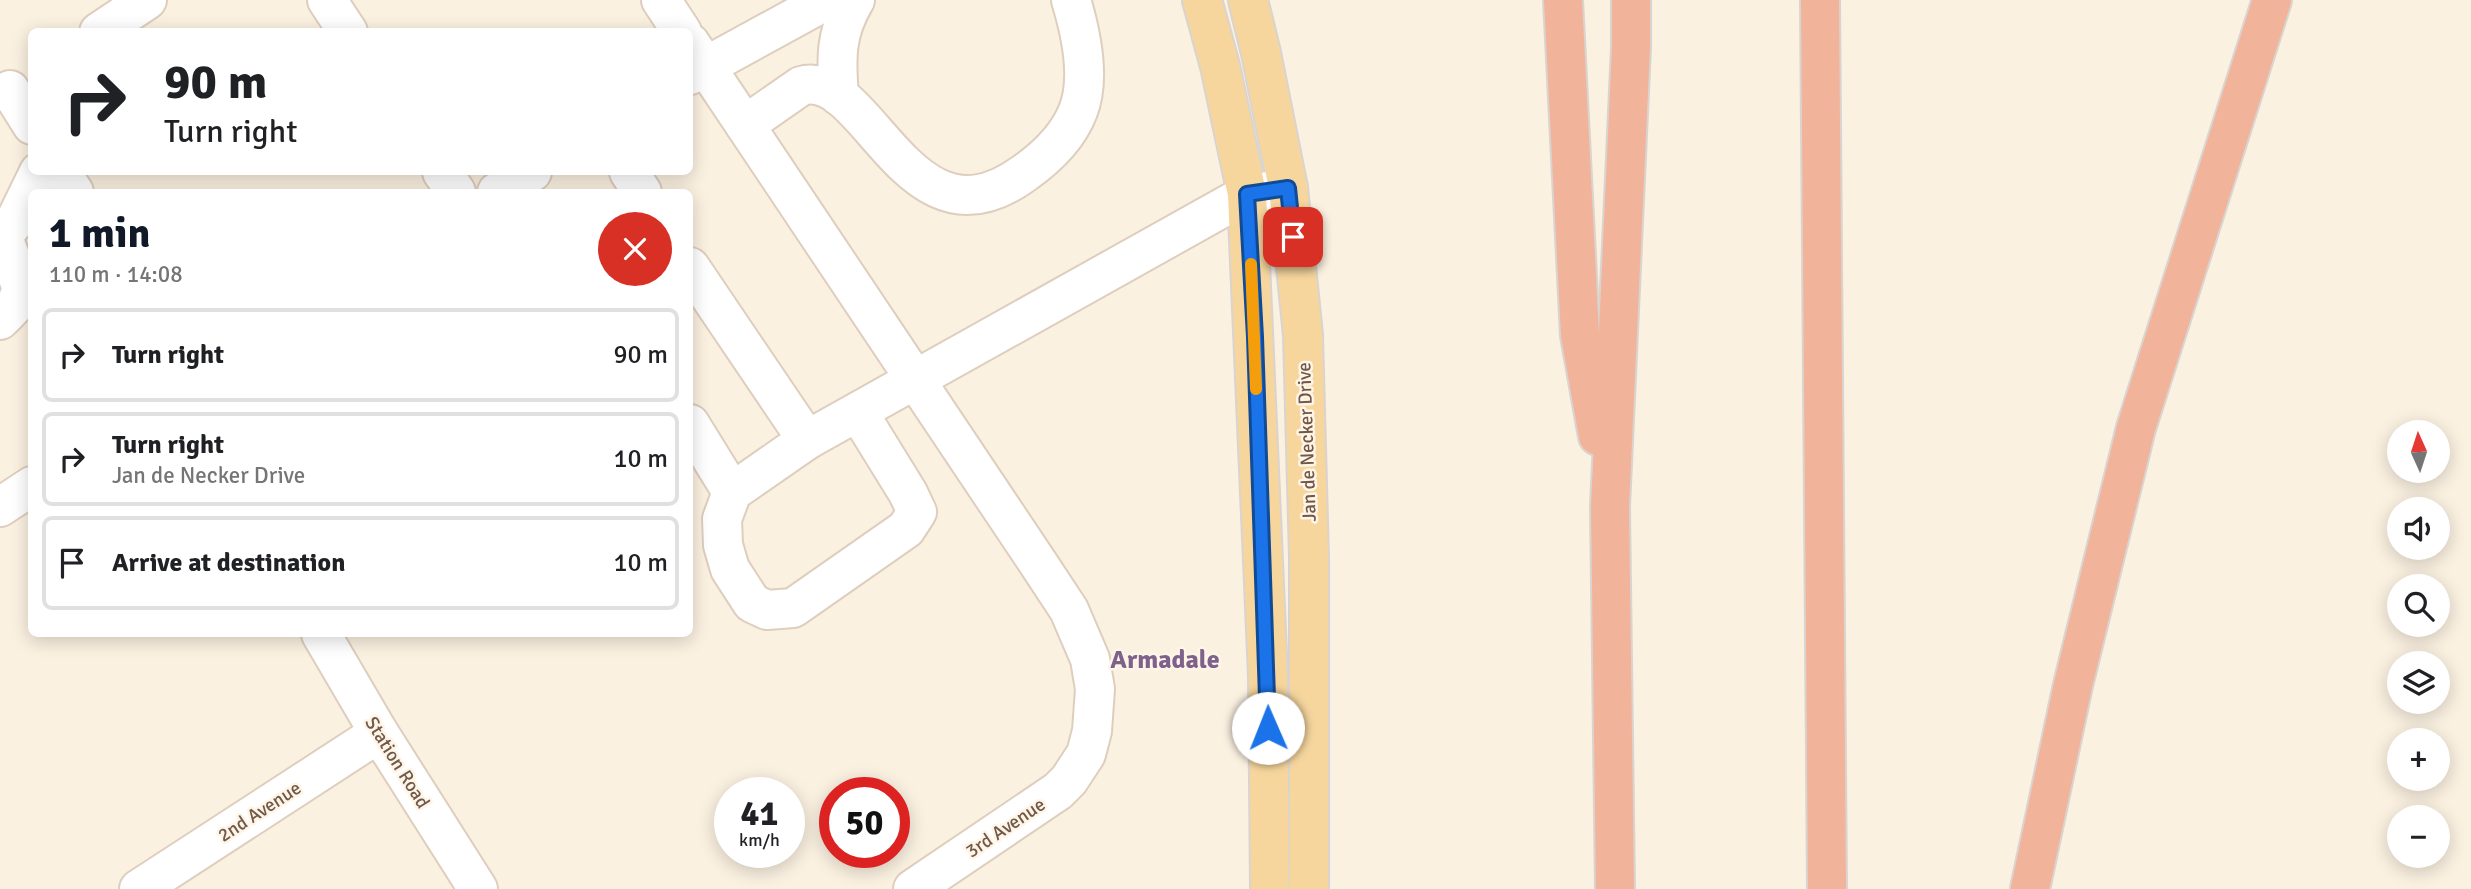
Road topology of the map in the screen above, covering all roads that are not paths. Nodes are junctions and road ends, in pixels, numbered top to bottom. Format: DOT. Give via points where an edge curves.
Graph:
graph roads {
  1 [pos="147,0"];
  2 [pos="327,0"];
  3 [pos="661,0"];
  4 [pos="827,0"];
  5 [pos="855,0"];
  6 [pos="1071,0"];
  7 [pos="1202,0"];
  8 [pos="1248,0"];
  9 [pos="1563,0"];
  10 [pos="1631,0"];
  11 [pos="1820,0"];
  12 [pos="2272,0"];
  13 [pos="105,28"];
  14 [pos="345,28"];
  15 [pos="679,28"];
  16 [pos="695,61"];
  17 [pos="14,87"];
  18 [pos="839,96"];
  19 [pos="28,117"];
  20 [pos="745,125"];
  21 [pos="527,175"];
  22 [pos="1288,188"];
  23 [pos="502,189"];
  24 [pos="1247,194"];
  25 [pos="28,196"];
  26 [pos="1,238"];
  27 [pos="693,271"];
  28 [pos="0,320"];
  29 [pos="916,380"];
  30 [pos="858,412"];
  31 [pos="693,429"];
  32 [pos="807,440"];
  33 [pos="28,489"];
  34 [pos="732,492"];
  35 [pos="0,507"];
  36 [pos="1610,507"];
  37 [pos="323,637"];
  38 [pos="379,733"];
  39 [pos="139,889"];
  40 [pos="478,889"];
  41 [pos="913,889"];
  42 [pos="1270,889"];
  43 [pos="1309,889"];
  44 [pos="1615,889"];
  45 [pos="1827,889"];
  46 [pos="2030,889"];
  1 -- 13 [label="street"];
  2 -- 14 [label="street"];
  3 -- 15 [label="street"];
  4 -- 16 [label="street"];
  5 -- 18 [label="street" via="836,55"];
  6 -- 18 [label="street" via="1083,72 1078,111 1038,164 995,189 978,196 958,196 933,185 891,153"];
  7 -- 24 [label="main road"];
  8 -- 22 [label="main road, Jan de Necker Drive"];
  9 -- 36 [label="highway" via="1580,335"];
  10 -- 36 [label="highway"];
  11 -- 45 [label="highway"];
  12 -- 46 [label="highway" via="2136,428 2073,685"];
  16 -- 20 [label="street"];
  17 -- 19 [label="street"];
  18 -- 20 [label="street" via="825,87 801,86"];
  20 -- 29 [label="street"];
  21 -- 23 [label="street"];
  22 -- 24 [label="street"];
  22 -- 43 [label="main road, Jan de Necker Drive" via="1303,335 1307,464"];
  24 -- 29 [label="street"];
  24 -- 42 [label="main road" via="1268,676"];
  25 -- 26 [label="street"];
  26 -- 28 [label="street" via="21,294"];
  27 -- 32 [label="street"];
  29 -- 30 [label="street"];
  29 -- 41 [label="street, 3rd Avenue" via="1074,622 1090,659 1096,689 1086,754 1069,780"];
  30 -- 32 [label="street"];
  30 -- 34 [label="street" via="917,512 906,529 793,608 767,610 752,603 730,569 722,519"];
  31 -- 34 [label="street"];
  32 -- 34 [label="street"];
  33 -- 35 [label="street"];
  36 -- 44 [label="highway"];
  37 -- 38 [label="street, Station Road"];
  38 -- 39 [label="street, 2nd Avenue"];
  38 -- 40 [label="street, Station Road"];
}
